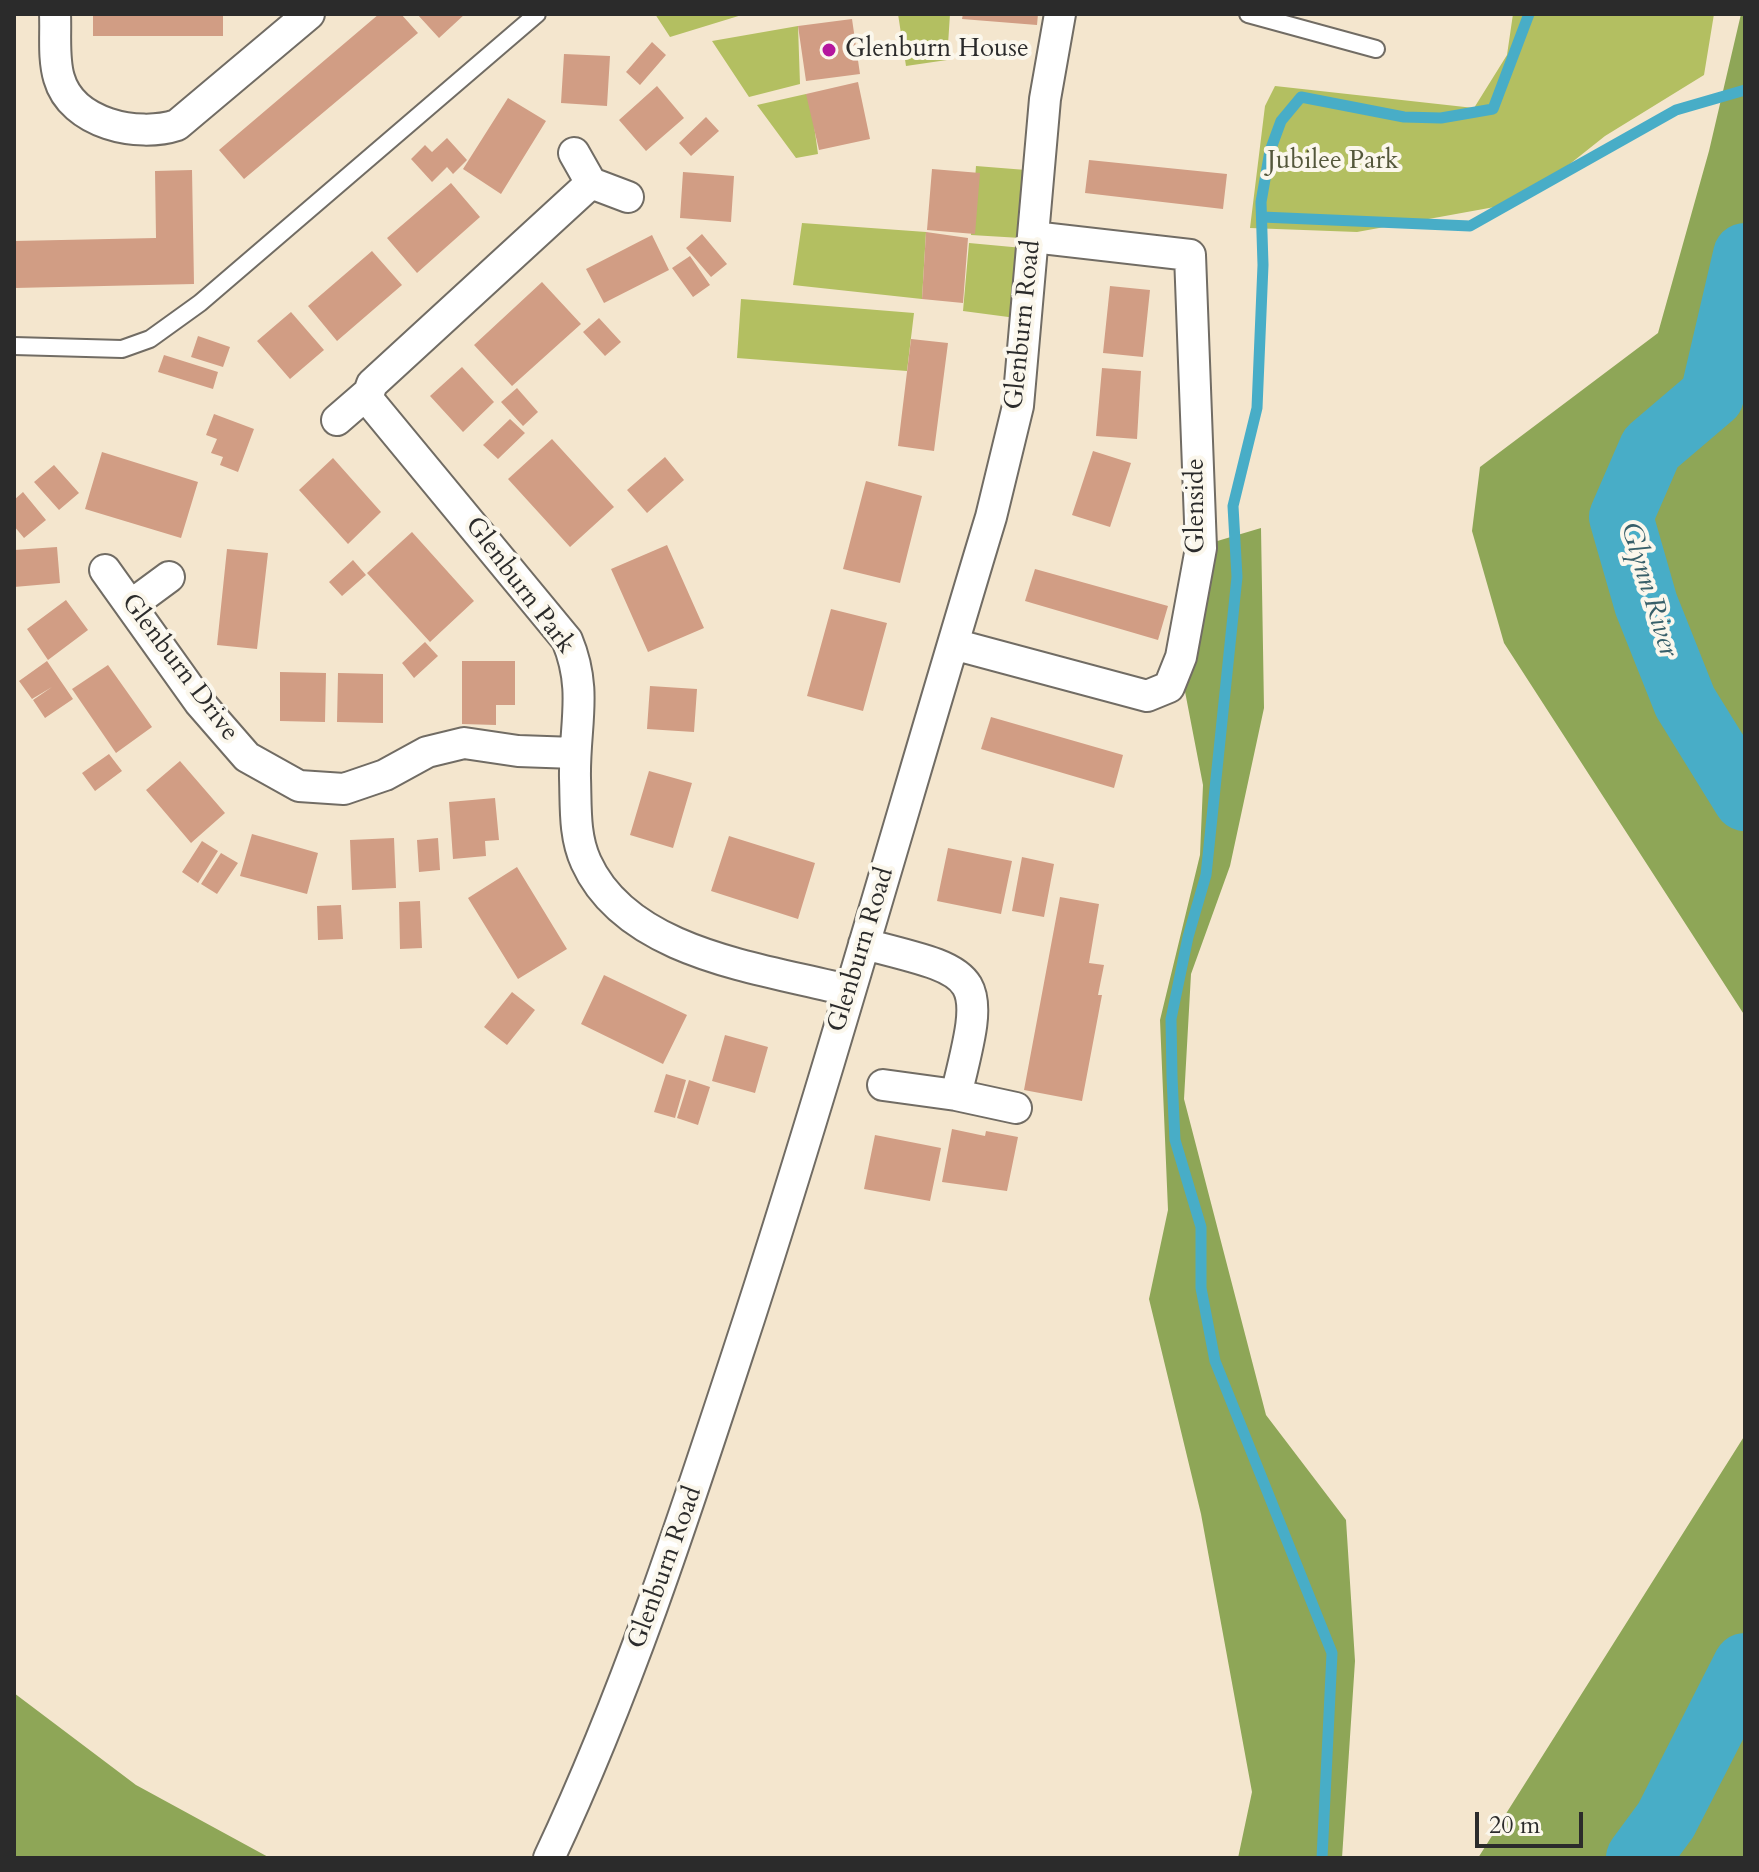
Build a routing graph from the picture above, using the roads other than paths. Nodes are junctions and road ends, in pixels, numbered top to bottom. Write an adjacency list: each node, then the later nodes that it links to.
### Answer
1 (55, 14): 6 (street)
2 (309, 14): 6 (street)
3 (537, 14): 12 (lane)
4 (1060, 14): 11 (street, Glenburn Road)
5 (1248, 14): 7 (lane)
6 (278, 24)
7 (1376, 49)
8 (574, 153): 9 (street)
9 (591, 183): 10 (street); 13 (street)
10 (628, 197)
11 (1033, 237): 18 (street, Glenburn Road); 18 (street, Glenside)
12 (14, 346)
13 (367, 394): 14 (street); 19 (street, Glenburn Park)
14 (337, 420)
15 (105, 570): 17 (street, Glenburn Drive)
16 (169, 577): 17 (street)
17 (131, 605): 19 (street, Glenburn Drive)
18 (953, 644): 20 (street, Glenburn Road)
19 (575, 753): 21 (street, Glenburn Park)
20 (864, 944): 21 (street, Glenburn Road); 23 (street)
21 (850, 991): 25 (street, Glenburn Road)
22 (883, 1085): 23 (street)
23 (956, 1095): 24 (street)
24 (1016, 1108)
25 (549, 1858)

